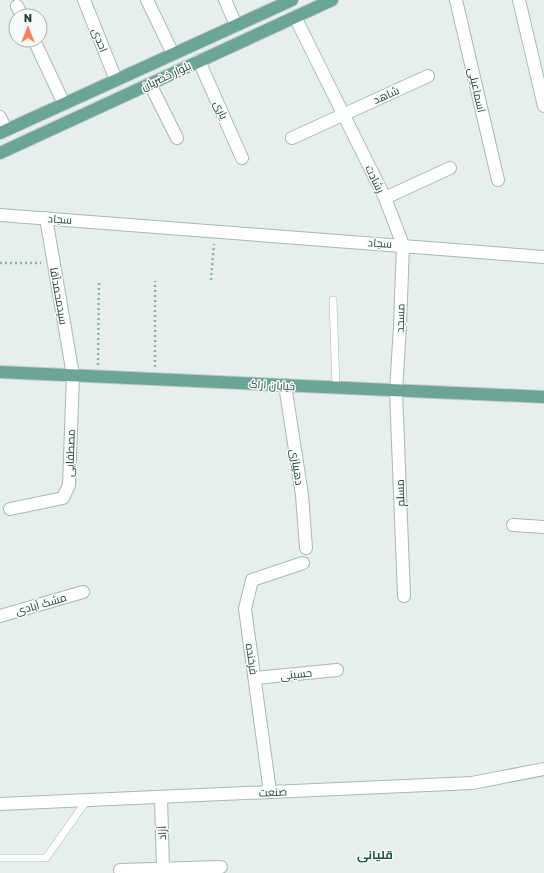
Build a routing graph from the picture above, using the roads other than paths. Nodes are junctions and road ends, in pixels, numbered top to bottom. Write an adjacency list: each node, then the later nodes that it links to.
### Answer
1 (84, 0): 14 (street, احدی)
2 (146, 0): 11 (street)
3 (226, 0): 9 (street)
4 (332, 0): 8 (main road, بلوار خضریان)
5 (456, 0): 26 (street, اسماعیلی)
6 (519, 0): 17 (street)
7 (286, 1): 9 (main road, بلوار خضریان)
8 (295, 17): 12 (main road, بلوار خضریان); 18 (street, رشادت)
9 (236, 25): 11 (main road, بلوار خضریان)
10 (38, 48): 16 (street)
11 (173, 54): 14 (main road, بلوار خضریان)
12 (199, 61): 15 (main road, بلوار خضریان); 24 (street, یاری)
13 (428, 76): 18 (street, شاهد)
14 (116, 80): 16 (main road, بلوار خضریان)
15 (150, 84): 21 (street); 23 (main road, بلوار خضریان)
16 (64, 104): 20 (main road, بلوار خضریان)
17 (544, 106)
18 (344, 114): 22 (street); 27 (street, رشادت)
19 (0, 117): 20 (street)
20 (3, 132)
21 (177, 138)
22 (292, 138)
23 (0, 153)
24 (242, 158)
25 (450, 168): 27 (street)
26 (498, 180)
27 (385, 198): 30 (street, رشادت)
28 (0, 215): 29 (street, سجاد)
29 (46, 218): 30 (street, سجاد); 34 (street, سیدمحمدآقا)
30 (402, 245): 31 (street, سجاد); 37 (street, مسجد)
31 (544, 257)
32 (333, 300): 36 (lane)
33 (0, 372): 34 (main road, خیابان اراک)
34 (73, 376): 35 (main road, خیابان اراک); 39 (street, مصطفایی)
35 (285, 386): 36 (main road, خیابان اراک); 42 (street, دهپیازی)
36 (336, 388): 37 (main road, خیابان اراک)
37 (396, 391): 38 (main road, خیابان اراک); 45 (street, مسلم)
38 (544, 397)
39 (10, 509)
40 (513, 525): 41 (street)
41 (544, 527)
42 (306, 548)
43 (303, 563): 48 (street, فرخنده)
44 (83, 592): 46 (street, مشک آبادی)
45 (404, 596)
46 (0, 616)
47 (337, 670): 48 (street, حسینی)
48 (255, 678): 50 (street, فرخنده)
49 (544, 769): 50 (street, صنعت)
50 (270, 792): 51 (street, صنعت)
51 (161, 797): 52 (street, صنعت); 56 (street, آزاد)
52 (86, 800): 53 (street, صنعت); 54 (lane)
53 (0, 804)
54 (0, 858)
55 (221, 867): 56 (street)
56 (163, 869): 57 (street)
57 (120, 870)

